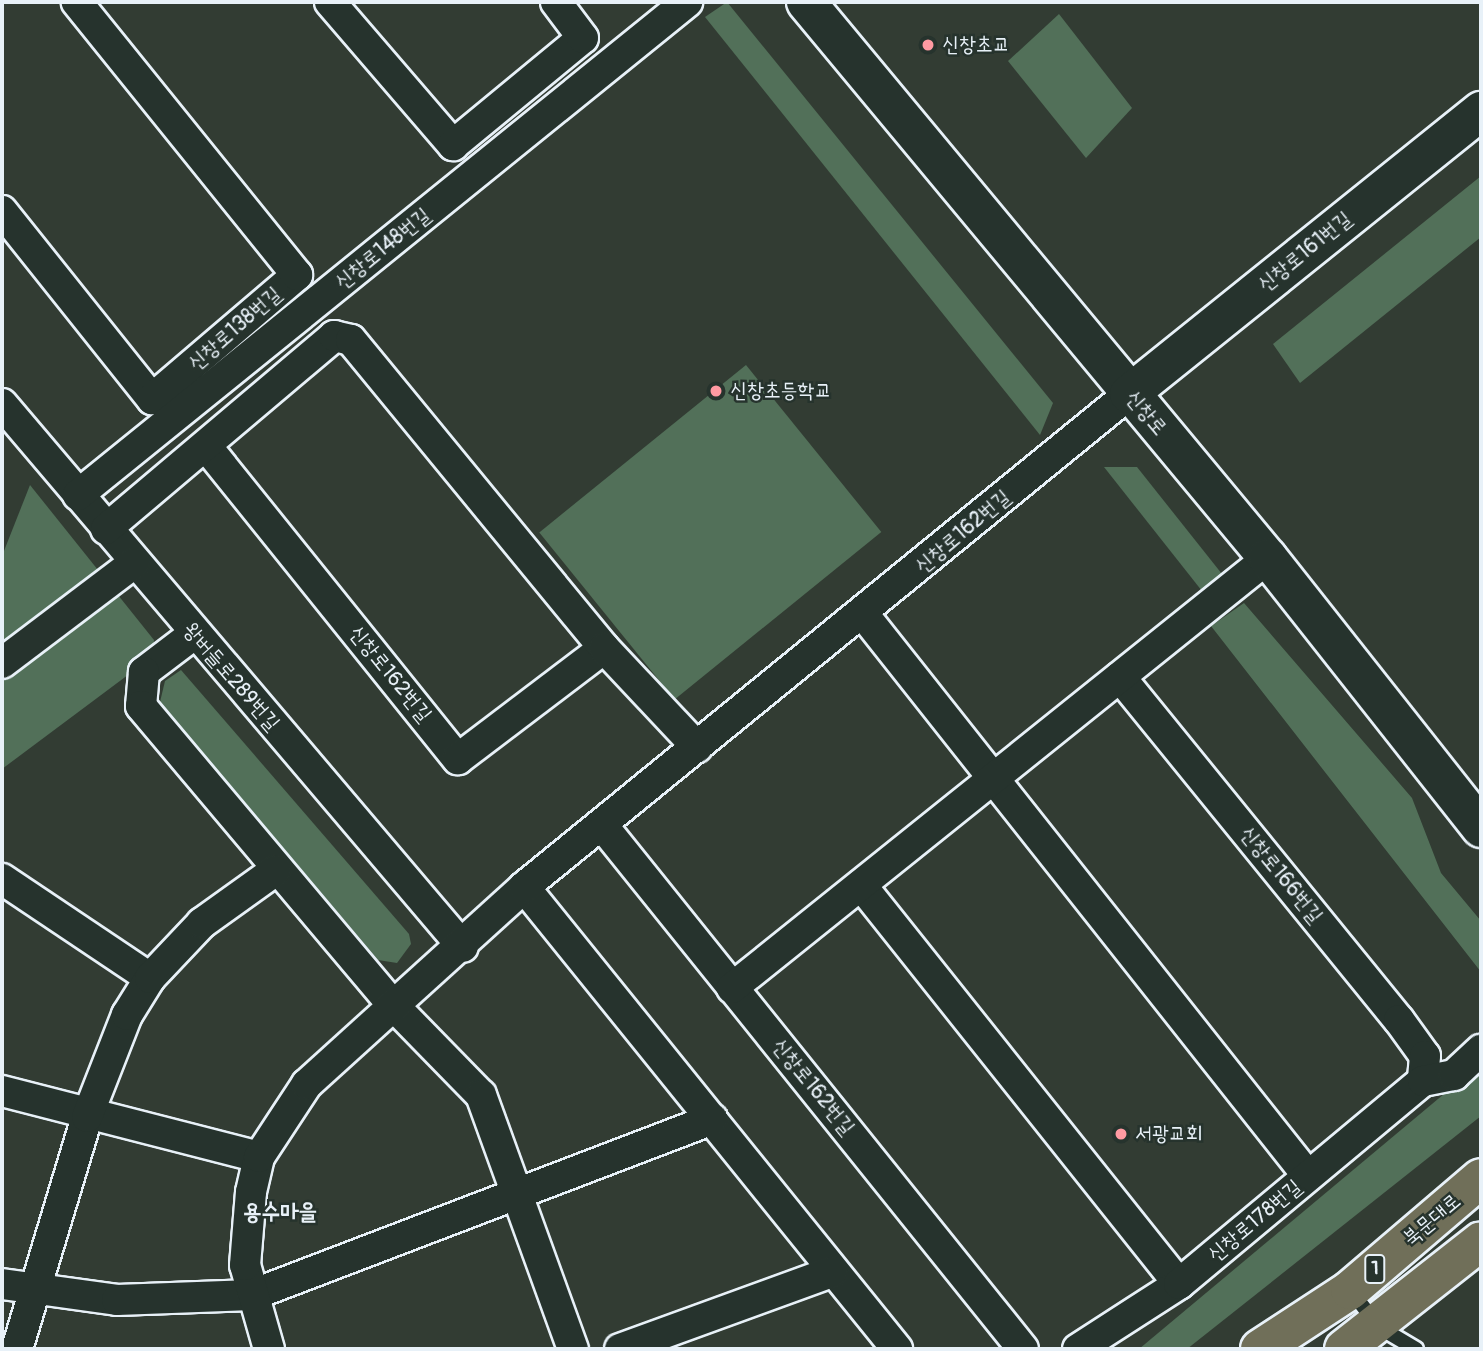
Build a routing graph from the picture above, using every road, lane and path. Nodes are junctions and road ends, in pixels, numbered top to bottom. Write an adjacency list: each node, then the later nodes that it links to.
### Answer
1 (77, 2): 7 (street, 신창로138번길)
2 (330, 2): 3 (street)
3 (556, 2)
4 (687, 2): 11 (street, 신창로148번길)
5 (806, 2): 8 (main road, 신창로)
6 (1481, 111): 8 (main road, 신창로161번길)
7 (2, 211)
8 (1129, 394): 13 (main road, 신창로); 15 (street, 신창로162번길)
9 (2, 404): 11 (street, 왕버들로289번길)
10 (206, 446): 12 (street); 17 (street); 17 (street, 신창로162번길)
11 (78, 495): 12 (street, 왕버들로289번길)
12 (106, 529): 14 (street, 왕버들로289번길)
13 (1268, 558): 19 (street); 23 (main road, 신창로)
14 (134, 563): 16 (street, 왕버들로289번길); 18 (street)
15 (864, 615): 20 (street, 신창로162번길); 21 (street)
16 (194, 635): 24 (street); 28 (street, 왕버들로289번길)
17 (604, 648): 20 (street)
18 (2, 663)
19 (1120, 677): 21 (street); 33 (street, 신창로166번길)
20 (697, 747): 22 (street, 신창로162번길)
21 (996, 776): 26 (street); 38 (street)
22 (602, 825): 27 (street, 신창로162번길); 30 (street, 신창로162번길)
23 (1481, 828)
24 (276, 870): 29 (street); 31 (street)
25 (2, 879): 29 (street)
26 (861, 885): 30 (street); 44 (street)
27 (524, 887): 28 (street, 신창로162번길); 36 (street)
28 (463, 947): 31 (street, 신창로162번길)
29 (150, 978): 35 (street)
30 (732, 988): 54 (street, 신창로162번길)
31 (394, 1006): 37 (street, 신창로162번길); 40 (street)
32 (1481, 1050): 33 (street)
33 (1423, 1081): 38 (street, 신창로178번길)
34 (2, 1091): 35 (street)
35 (87, 1117): 37 (street); 45 (street)
36 (712, 1119): 40 (street); 42 (street)
37 (259, 1157): 47 (street, 신창로162번길)
38 (1308, 1176): 44 (street, 신창로178번길)
39 (1481, 1178): 46 (main road, 북문대로 / 1)
40 (517, 1189): 47 (street); 51 (street)
41 (1481, 1241): 48 (main road, 1)
42 (832, 1272): 52 (street); 53 (street)
43 (2, 1284): 45 (street)
44 (1179, 1284): 55 (street, 신창로178번길)
45 (34, 1290): 47 (street); 49 (street)
46 (1350, 1290): 48 (lane); 56 (main road, 북문대로 / 1)
47 (251, 1295): 50 (street, 신창로162번길)
48 (1379, 1327): 57 (main road, 1); 58 (lane)
49 (17, 1349)
50 (269, 1349)
51 (573, 1349)
52 (620, 1349)
53 (897, 1349)
54 (1023, 1349)
55 (1078, 1349)
56 (1260, 1349)
57 (1344, 1349)
58 (1416, 1349)

